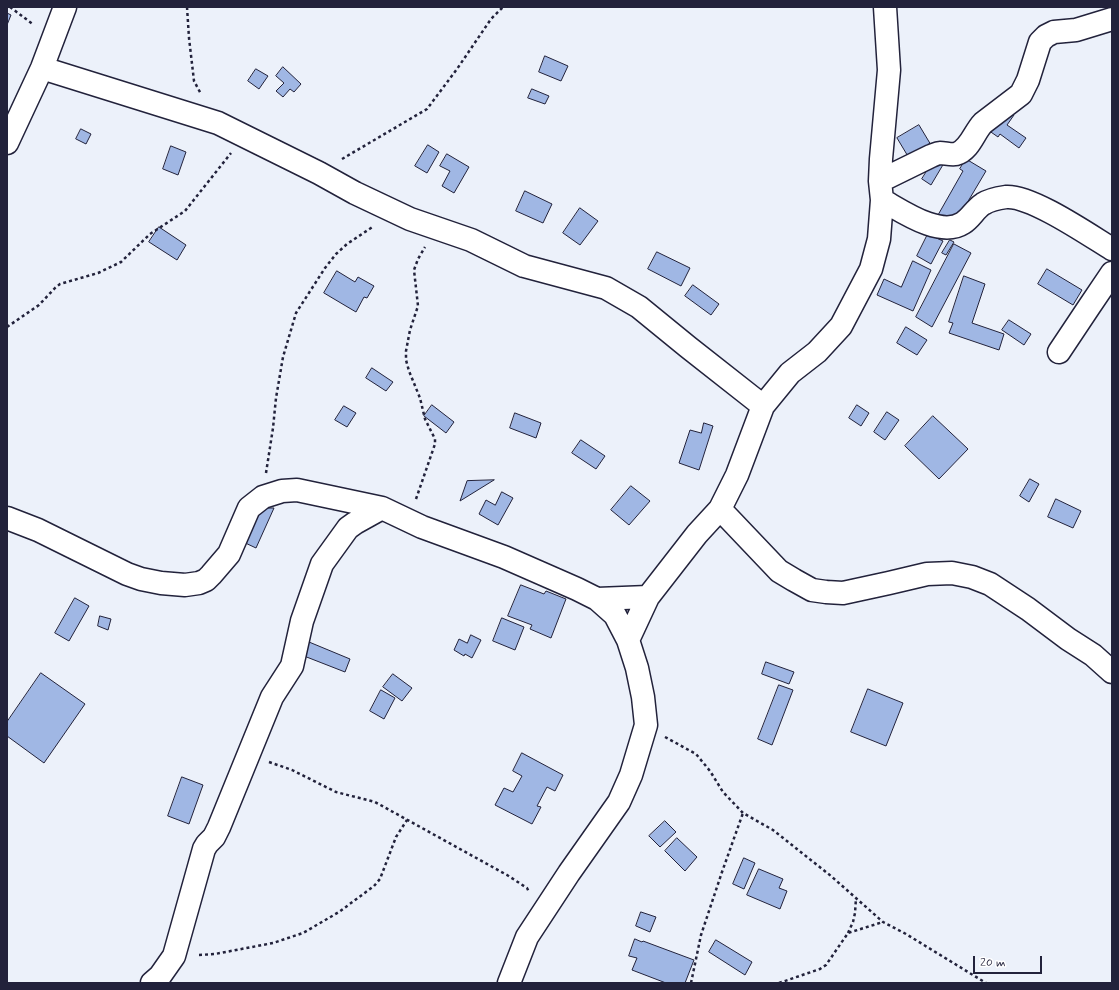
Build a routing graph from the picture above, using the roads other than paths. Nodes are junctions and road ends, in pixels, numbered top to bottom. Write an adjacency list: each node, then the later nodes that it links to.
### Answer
1 (65, 7): 6 (street)
2 (885, 7): 8 (street)
3 (1110, 7): 4 (street)
4 (1112, 13)
5 (1112, 19): 8 (street)
6 (42, 68): 7 (street); 12 (street)
7 (7, 143)
8 (881, 190): 9 (street); 12 (street)
9 (1112, 249)
10 (1112, 273): 11 (street)
11 (1059, 352)
12 (763, 406): 14 (street)
13 (382, 508): 15 (street); 17 (street); 20 (street)
14 (720, 509): 16 (street); 19 (street)
15 (7, 518)
16 (648, 597): 17 (street); 18 (street)
17 (597, 599): 18 (street)
18 (628, 640): 21 (street)
19 (1112, 672)
20 (152, 983)
21 (509, 983)

